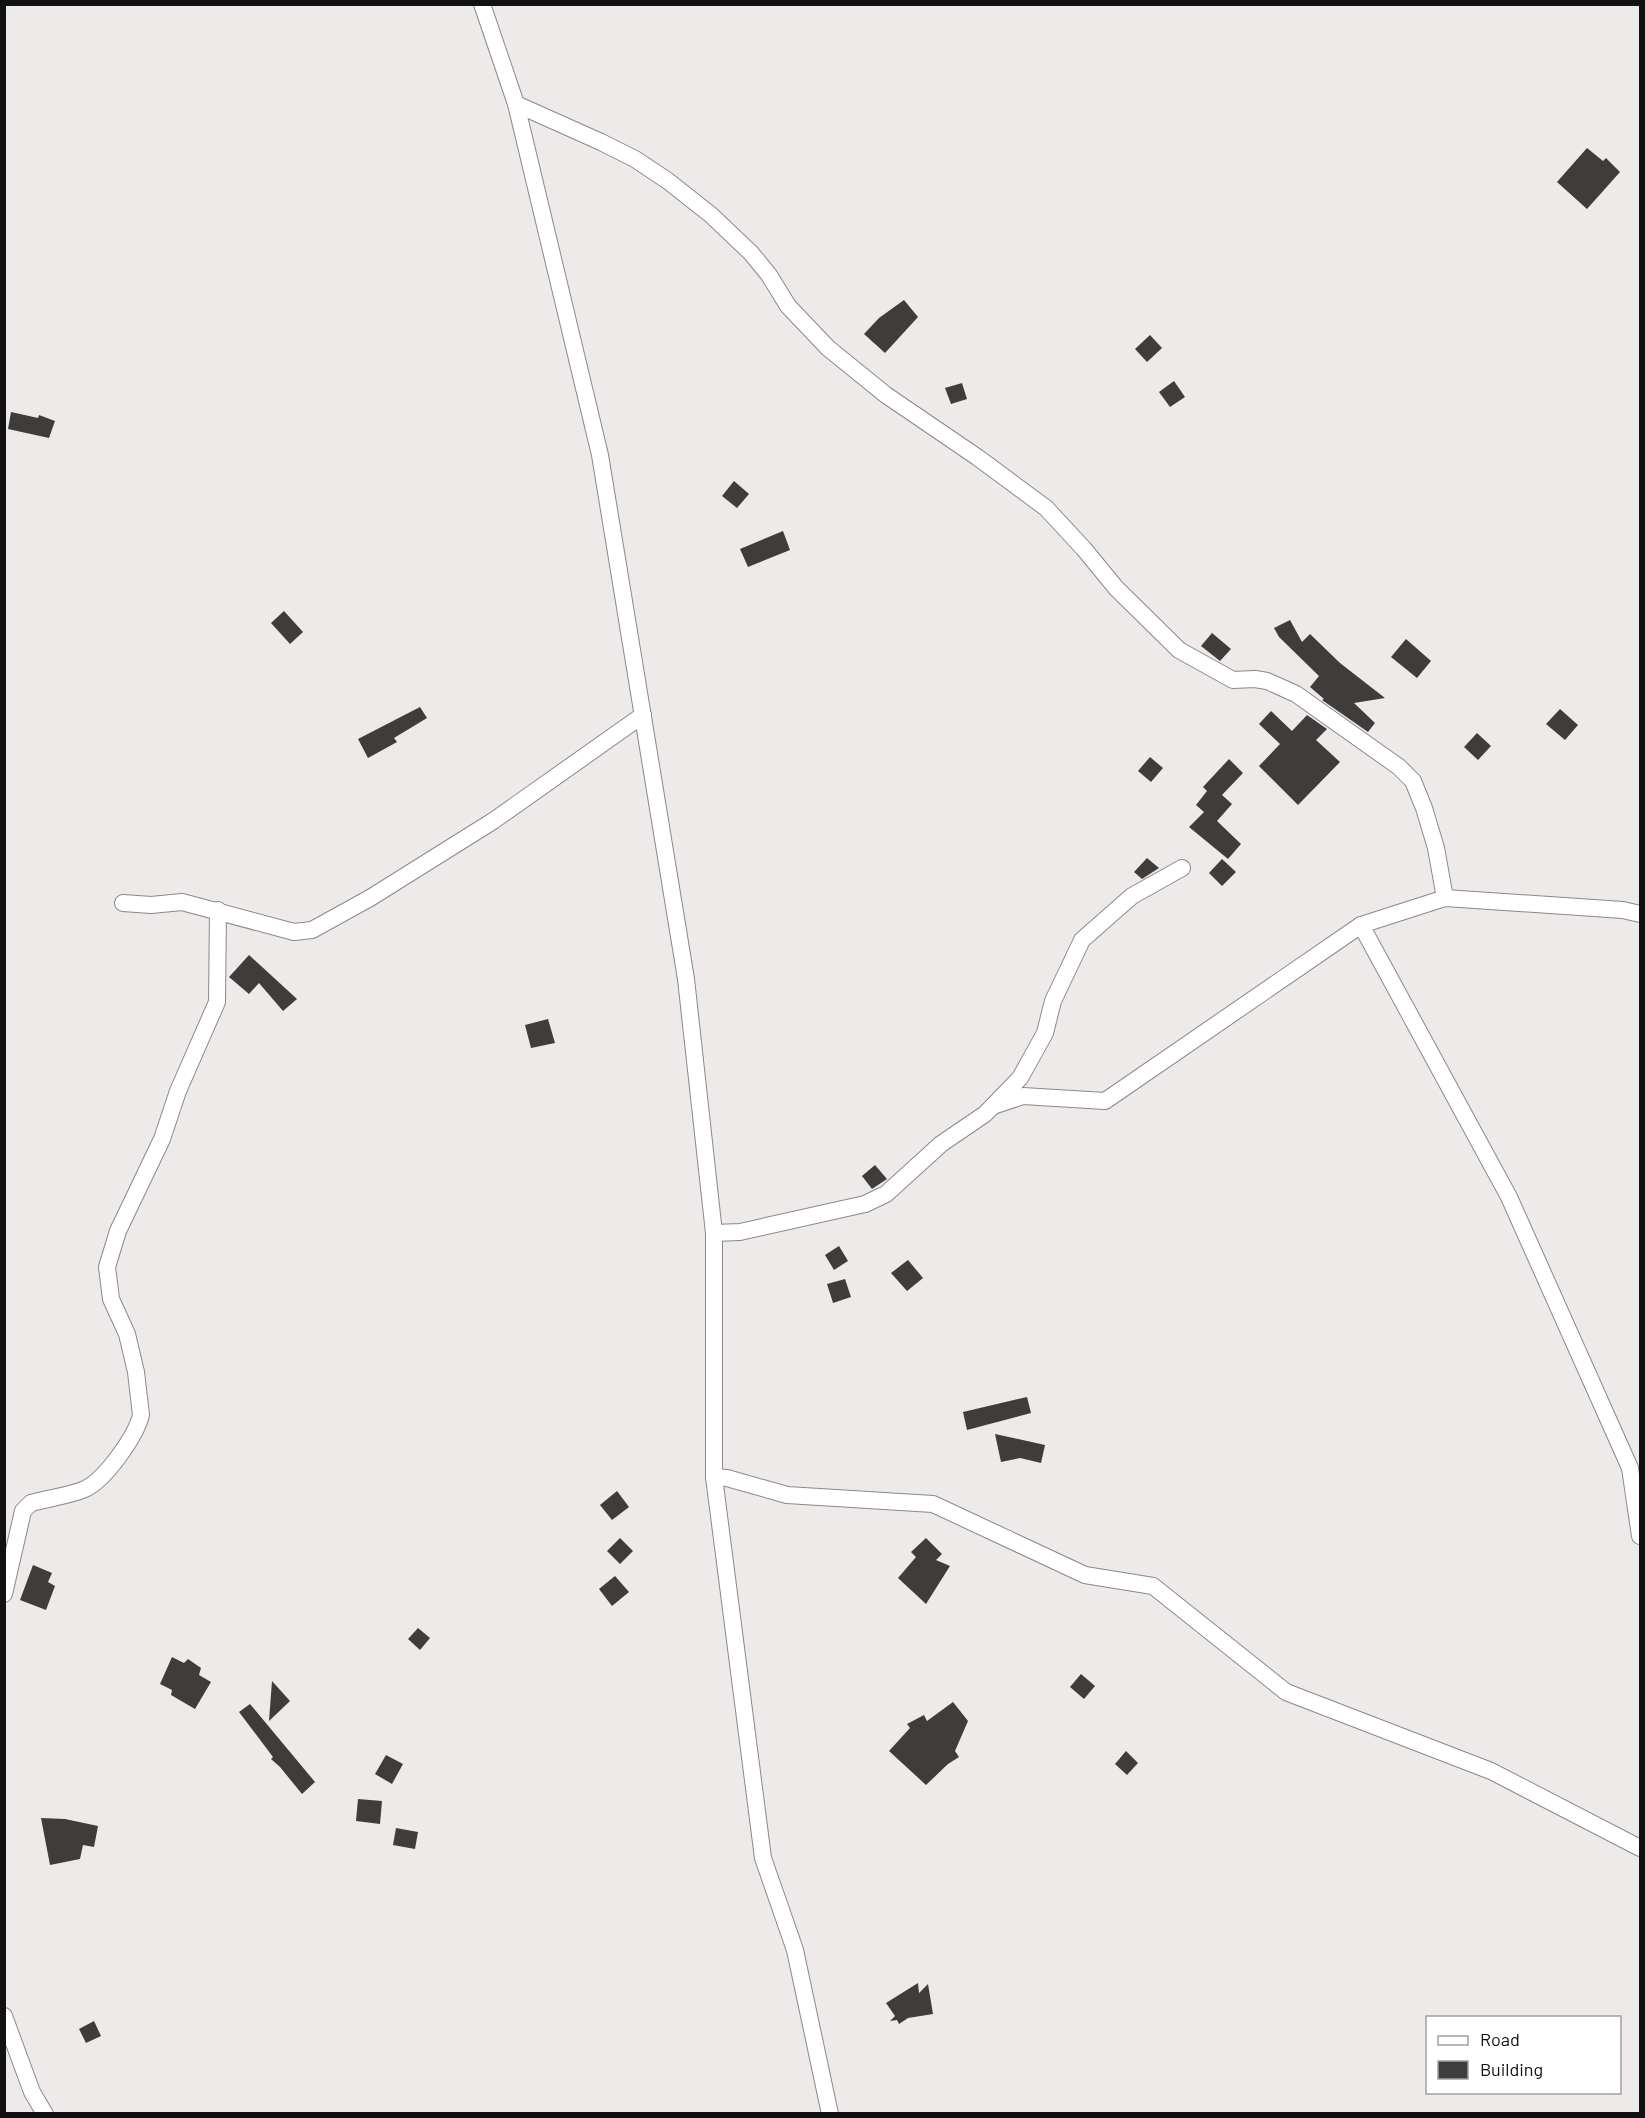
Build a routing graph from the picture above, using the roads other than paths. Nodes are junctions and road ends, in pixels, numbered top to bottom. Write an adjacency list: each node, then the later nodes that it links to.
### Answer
1 (482, 4): 2 (street)
2 (516, 104): 3 (street); 5 (street)
3 (643, 715): 7 (street); 11 (street)
4 (1182, 868): 10 (street)
5 (1445, 898): 8 (street); 9 (street)
6 (123, 903): 7 (street)
7 (218, 910): 14 (street)
8 (1641, 914)
9 (1361, 925): 10 (street); 13 (street)
10 (993, 1106): 11 (street)
11 (714, 1233): 12 (street)
12 (714, 1477): 15 (street); 18 (street)
13 (1641, 1536)
14 (4, 1594)
15 (1641, 1848)
16 (4, 2016): 17 (street)
17 (45, 2114)
18 (830, 2114)

